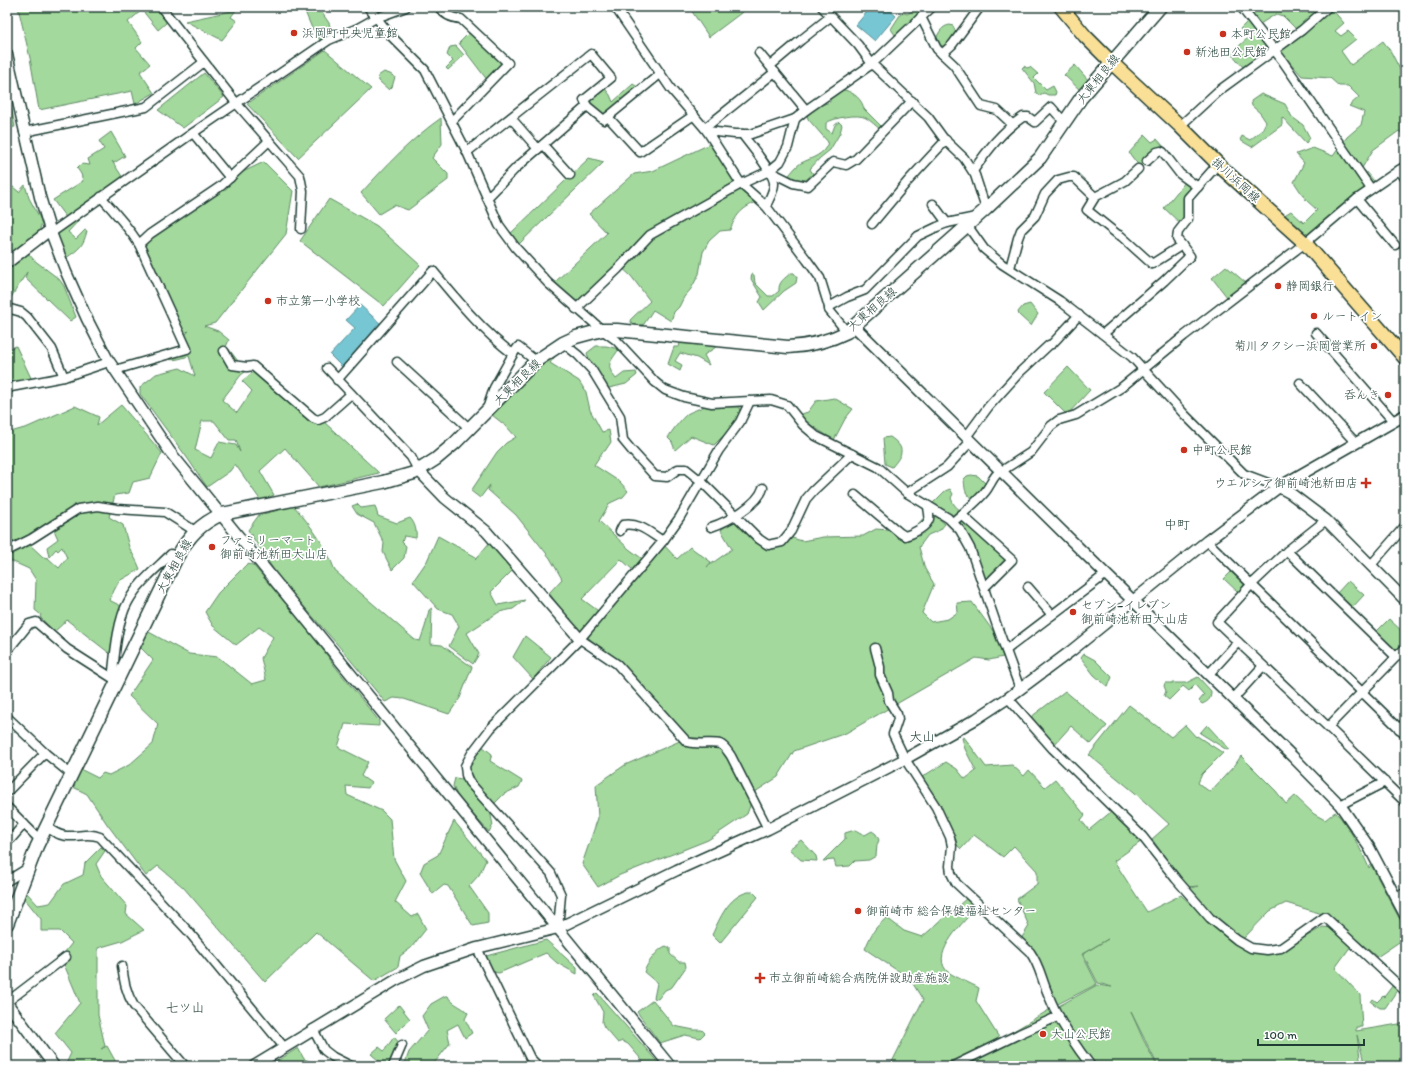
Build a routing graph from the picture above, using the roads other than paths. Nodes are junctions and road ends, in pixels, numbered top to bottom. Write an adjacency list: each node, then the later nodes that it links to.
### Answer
1 (161, 7): 21 (street)
2 (368, 7): 16 (street)
3 (390, 7): 16 (street)
4 (406, 7): 16 (street)
5 (439, 7): 34 (street)
6 (615, 7): 25 (street)
7 (822, 7): 14 (street)
8 (932, 7): 15 (street)
9 (980, 7): 20 (street)
10 (1061, 7): 22 (main road, 掛川浜岡線)
11 (1241, 7): 17 (street)
12 (1158, 8): 22 (main road, 大東相良線)
13 (1322, 9): 17 (street)
14 (830, 17): 23 (street); 24 (street)
15 (920, 17): 20 (street); 23 (street)
16 (376, 18): 27 (street); 34 (street)
17 (1275, 51): 37 (street); 57 (street)
18 (759, 52): 24 (street)
19 (7, 54): 39 (street)
20 (942, 54): 36 (street)
21 (204, 62): 27 (street); 39 (street)
22 (1111, 62): 35 (main road, 大東相良線); 37 (main road, 掛川浜岡線)
23 (872, 64): 26 (street); 29 (street)
24 (772, 69): 29 (street); 38 (street)
25 (660, 74): 30 (street); 31 (street)
26 (912, 101): 43 (street); 50 (street)
27 (237, 104): 40 (street); 42 (street)
28 (588, 106): 31 (street); 32 (street); 44 (street)
29 (806, 110): 33 (street)
30 (694, 115): 31 (street); 38 (street)
31 (608, 116)
32 (511, 118): 44 (street); 45 (street)
33 (795, 119): 41 (street); 50 (street)
34 (452, 121): 45 (street)
35 (1065, 123): 36 (street); 64 (main road, 大東相良線)
36 (1012, 124): 51 (street)
37 (1180, 126): 47 (main road, 掛川浜岡線)
38 (706, 129): 41 (street); 55 (street)
39 (24, 132): 69 (street)
40 (193, 133): 53 (street); 59 (street)
41 (742, 134): 50 (street)
42 (269, 140): 53 (street); 68 (street)
43 (946, 140): 51 (street); 66 (street)
44 (540, 147): 52 (street); 60 (street)
45 (467, 152): 60 (street)
46 (1147, 161): 56 (street)
47 (1218, 164): 56 (street); 70 (main road, 掛川浜岡線)
48 (1402, 168): 54 (street); 57 (street)
49 (1138, 170): 58 (street)
50 (769, 171): 55 (street); 63 (street)
51 (973, 171): 64 (street)
52 (570, 175)
53 (230, 178): 71 (street)
54 (1405, 178)
55 (740, 184): 63 (street); 78 (street)
56 (1198, 187): 72 (street)
57 (1371, 189): 61 (street)
58 (1095, 197): 72 (street); 75 (street)
59 (101, 198): 69 (street); 71 (street)
60 (487, 198): 78 (street)
61 (1357, 199): 70 (street); 73 (street)
62 (933, 204): 65 (street)
63 (766, 206): 76 (street)
64 (982, 213): 65 (street); 67 (main road, 大東相良線)
65 (947, 223): 76 (street)
66 (872, 224)
67 (967, 226): 75 (street); 80 (main road, 大東相良線)
68 (301, 229)
69 (51, 232): 74 (street); 89 (street)
70 (1305, 243): 87 (main road, 掛川浜岡線); 92 (street)
71 (139, 244): 93 (street)
72 (1182, 245): 83 (street)
73 (1395, 245)
74 (7, 263)
75 (1010, 268): 79 (street)
76 (829, 307): 80 (street)
77 (7, 308): 94 (street)
78 (576, 308): 81 (street)
79 (1079, 315): 83 (street); 104 (street)
80 (850, 329): 81 (main road, 大東相良線); 104 (street)
81 (602, 330): 84 (main road, 大東相良線); 99 (street)
82 (1316, 333): 102 (street)
83 (1103, 334): 92 (street)
84 (563, 343): 88 (main road, 大東相良線); 109 (street)
85 (224, 351): 98 (street)
86 (513, 354): 88 (street); 95 (street); 100 (street)
87 (1405, 358)
88 (536, 361): 100 (main road, 大東相良線)
89 (109, 362): 93 (street); 94 (street)
90 (397, 362): 103 (street)
91 (327, 368): 95 (street)
92 (1144, 368): 108 (street); 110 (street)
93 (115, 370): 115 (street)
94 (64, 377): 97 (street)
95 (337, 380): 98 (street)
96 (1300, 383): 105 (street)
97 (7, 390)
98 (351, 394): 107 (street)
99 (750, 401): 106 (street); 109 (street)
100 (485, 413): 103 (main road, 大東相良線)
101 (1405, 415): 102 (street)
102 (1394, 422): 105 (street)
103 (470, 429): 107 (main road, 大東相良線)
104 (968, 439): 108 (street); 112 (street)
105 (1356, 443): 110 (street)
106 (852, 454): 112 (street); 117 (street)
107 (418, 470): 115 (main road, 大東相良線); 137 (street)
108 (1001, 471): 116 (street); 130 (street)
109 (701, 481): 117 (street); 124 (street)
110 (1279, 487): 118 (street); 125 (street)
111 (763, 488): 117 (street)
112 (907, 493): 114 (street)
113 (855, 495): 114 (street)
114 (928, 506): 119 (street)
115 (222, 514): 122 (main road, 大東相良線); 172 (street)
116 (962, 514): 119 (street); 133 (street)
117 (735, 515): 120 (street)
118 (1326, 520): 127 (street); 129 (street)
119 (953, 522): 133 (street)
120 (711, 526)
121 (1404, 529): 129 (street)
122 (195, 531): 126 (street); 128 (main road, 大東相良線)
123 (620, 531): 124 (street)
124 (662, 541): 137 (street)
125 (1207, 541): 131 (street); 135 (street)
126 (7, 551)
127 (1287, 551): 131 (street); 143 (street)
128 (177, 557): 146 (main road, 大東相良線); 146 (street)
129 (1371, 564): 134 (street)
130 (1106, 574): 135 (street); 136 (street)
131 (1251, 585): 138 (street); 148 (street)
132 (1028, 587): 136 (street)
133 (984, 588): 141 (street)
134 (1405, 600)
135 (1133, 601): 145 (street); 147 (street)
136 (1052, 615): 141 (street)
137 (580, 639): 164 (street); 172 (street)
138 (1238, 642): 144 (street); 145 (street)
139 (875, 648): 155 (street)
140 (1405, 648): 143 (street)
141 (1006, 650): 147 (street)
142 (7, 651): 146 (street)
143 (1396, 657): 148 (street)
144 (1263, 666): 150 (street); 152 (street)
145 (1208, 674): 150 (street)
146 (118, 678): 156 (main road, 大東相良線)
147 (1020, 689): 149 (street)
148 (1361, 692): 152 (street); 153 (street)
149 (1008, 698): 155 (street); 176 (street)
150 (1233, 699): 160 (street)
151 (7, 717): 154 (street)
152 (1328, 727): 157 (street)
153 (1403, 729)
154 (44, 753): 156 (street); 158 (street)
155 (905, 759): 164 (street); 178 (street)
156 (72, 775): 163 (main road, 大東相良線)
157 (1385, 782): 159 (street); 160 (street)
158 (7, 792)
159 (1405, 802)
160 (1340, 805): 169 (street)
161 (7, 807): 162 (street)
162 (24, 824): 165 (street); 166 (street)
163 (46, 827): 166 (main road, 大東相良線); 181 (street)
164 (768, 829): 172 (street)
165 (11, 839)
166 (40, 840): 167 (main road, 大東相良線)
167 (28, 868): 168 (street); 171 (main road, 大東相良線)
168 (7, 881)
169 (1400, 895): 170 (street)
170 (1405, 914)
171 (7, 924)
172 (558, 928): 173 (street); 188 (street)
173 (477, 948): 179 (street); 187 (street)
174 (66, 957): 177 (street)
175 (122, 966): 183 (street)
176 (1405, 991)
177 (7, 1002): 182 (street)
178 (1059, 1016): 189 (street); 190 (street)
179 (313, 1029): 181 (street); 185 (street)
180 (402, 1045): 186 (street)
181 (284, 1047): 184 (street)
182 (54, 1066)
183 (185, 1066)
184 (254, 1066)
185 (351, 1066)
186 (393, 1066)
187 (538, 1066)
188 (670, 1066)
189 (953, 1066)
190 (1091, 1066)

